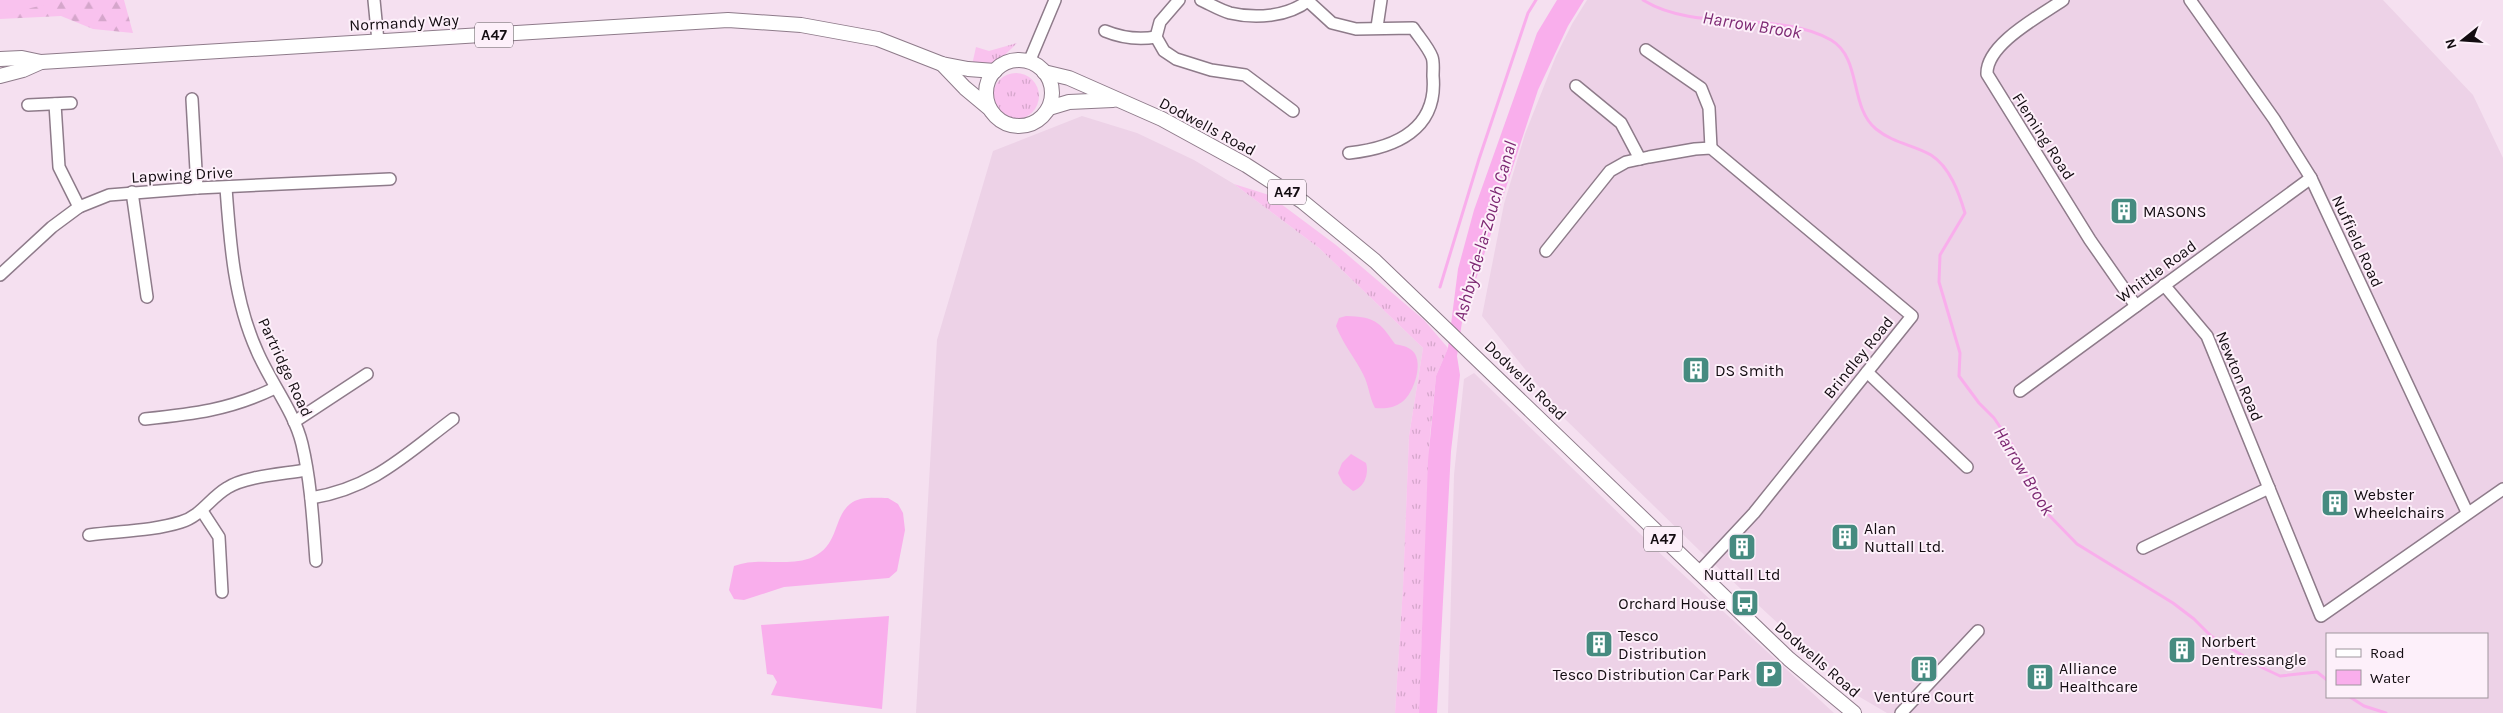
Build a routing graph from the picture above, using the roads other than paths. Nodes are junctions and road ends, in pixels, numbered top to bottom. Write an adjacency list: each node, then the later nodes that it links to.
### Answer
1 (374, 0): 12 (street)
2 (1055, 0): 16 (street)
3 (1179, 0): 11 (street)
4 (1201, 0): 5 (street)
5 (1308, 0): 9 (street)
6 (1382, 0): 9 (street)
7 (2063, 0): 43 (street, Fleming Road)
8 (2190, 0): 33 (street, Nuffield Road)
9 (1377, 27): 31 (street)
10 (1105, 31): 11 (street)
11 (1156, 37): 29 (street)
12 (378, 41): 15 (main road, Normandy Way / A47); 17 (main road, Normandy Way / A47)
13 (1646, 50): 30 (street)
14 (0, 59): 15 (main road, Normandy Way / A47)
15 (41, 62): 20 (main road, Normandy Way / A47)
16 (1029, 62): 18 (main road); 19 (main road)
17 (942, 64): 18 (main road, Normandy Way / A47); 27 (main road, Normandy Way / A47)
18 (995, 71): 27 (main road)
19 (1044, 72): 23 (main road, Dodwells Road / A47); 28 (main road)
20 (0, 76)
21 (1576, 86): 32 (street)
22 (192, 99): 35 (street)
23 (1117, 100): 28 (main road, Dodwells Road / A47); 61 (main road, Dodwells Road / A47)
24 (71, 103): 25 (street)
25 (55, 104): 26 (street); 38 (street)
26 (28, 105)
27 (989, 108): 28 (main road)
28 (1049, 108)
29 (1293, 111)
30 (1711, 148): 32 (street); 44 (street, Brindley Road)
31 (1349, 153)
32 (1640, 159): 39 (street)
33 (2311, 178): 41 (street, Whittle Road); 57 (street, Nuffield Road)
34 (390, 179): 36 (street, Lapwing Drive)
35 (197, 188): 36 (street, Lapwing Drive); 37 (street, Lapwing Drive)
36 (226, 188): 46 (street, Partridge Road)
37 (132, 192): 38 (street, Lapwing Drive); 42 (street)
38 (79, 207): 40 (street, Lapwing Drive)
39 (1546, 251)
40 (1, 274)
41 (2164, 285): 43 (street, Whittle Road); 53 (street, Newton Road)
42 (147, 296)
43 (2136, 306): 47 (street, Whittle Road)
44 (1867, 372): 51 (street); 61 (street, Brindley Road)
45 (366, 374): 50 (street)
46 (274, 388): 48 (street); 50 (street, Partridge Road)
47 (2020, 391)
48 (145, 419)
49 (453, 419): 55 (street)
50 (294, 422): 52 (street, Partridge Road)
51 (1967, 467)
52 (306, 470): 55 (street, Partridge Road); 56 (street)
53 (2269, 488): 57 (street, Newton Road); 59 (street)
54 (2503, 489): 57 (street)
55 (311, 498): 60 (street, Partridge Road)
56 (202, 510): 58 (street); 62 (street)
57 (2467, 512)
58 (89, 535)
59 (2143, 548)
60 (316, 561)
61 (1698, 573): 64 (main road, Dodwells Road / A47)
62 (222, 592)
63 (1978, 631): 65 (street)
64 (1854, 713)
65 (1901, 713)

